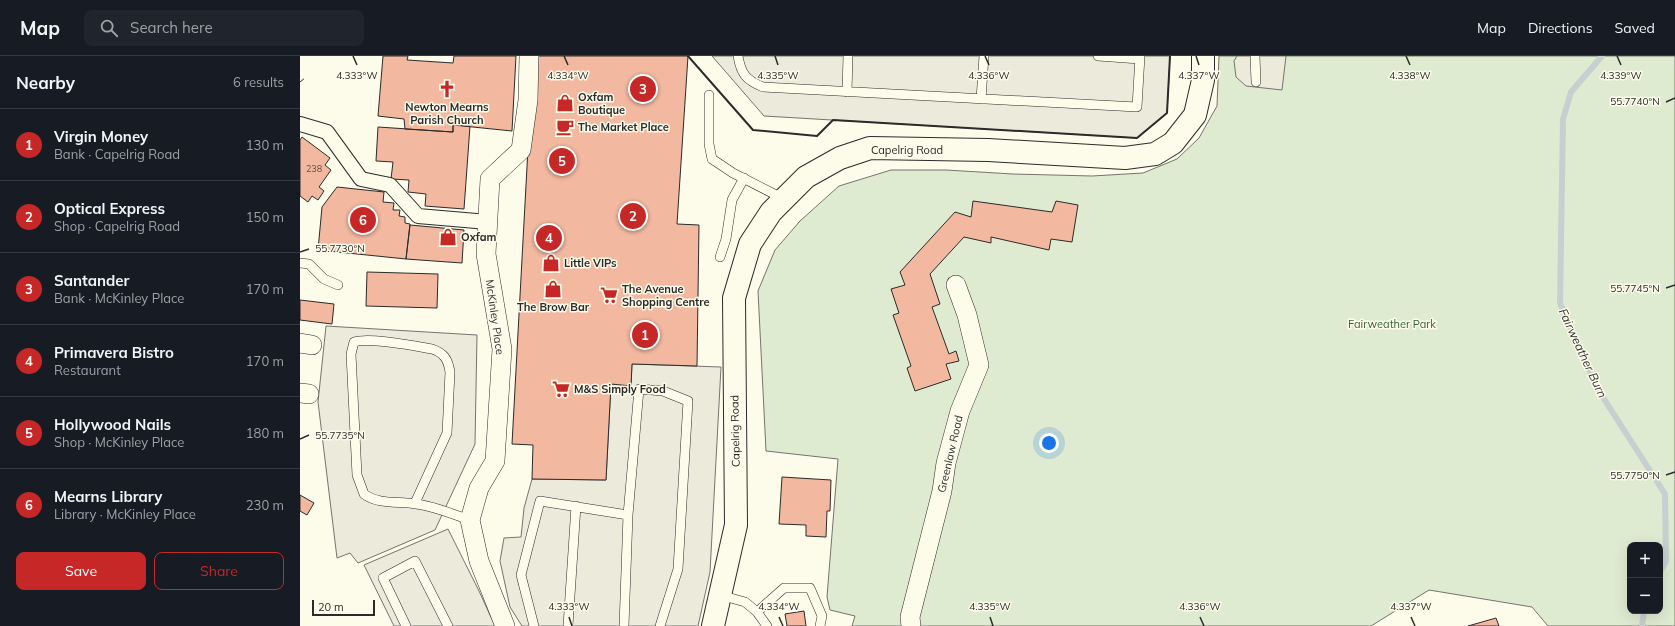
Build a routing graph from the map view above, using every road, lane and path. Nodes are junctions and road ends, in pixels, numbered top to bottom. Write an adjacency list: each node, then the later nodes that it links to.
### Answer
1 (529, 56): 16 (street, McKinley Place)
2 (738, 56): 10 (lane)
3 (848, 56): 10 (lane)
4 (984, 56): 12 (lane)
5 (1098, 56): 8 (lane)
6 (1204, 56): 15 (street, Capelrig Road)
7 (1255, 56): 9 (lane)
8 (1140, 58): 12 (lane)
9 (1256, 82)
10 (847, 92): 12 (lane)
11 (709, 95): 14 (lane)
12 (981, 99)
13 (300, 124): 16 (street)
14 (744, 178): 15 (lane); 17 (lane)
15 (784, 199): 25 (street, Capelrig Road)
16 (488, 222): 24 (street, McKinley Place)
17 (720, 257)
18 (300, 263): 19 (lane)
19 (338, 285)
20 (956, 285): 37 (street, Greenlaw Road)
21 (415, 504): 21 (lane); 24 (lane)
22 (576, 506): 23 (lane); 30 (lane); 31 (lane)
23 (628, 515): 32 (lane); 33 (lane)
24 (470, 520): 29 (street)
25 (720, 594): 26 (lane); 34 (street, Capelrig Road)
26 (757, 612): 35 (lane); 36 (lane)
27 (406, 626): 28 (lane)
28 (448, 626)
29 (505, 626)
30 (534, 626)
31 (568, 626)
32 (624, 626)
33 (660, 626)
34 (713, 626)
35 (767, 626)
36 (820, 626)
37 (911, 626)

